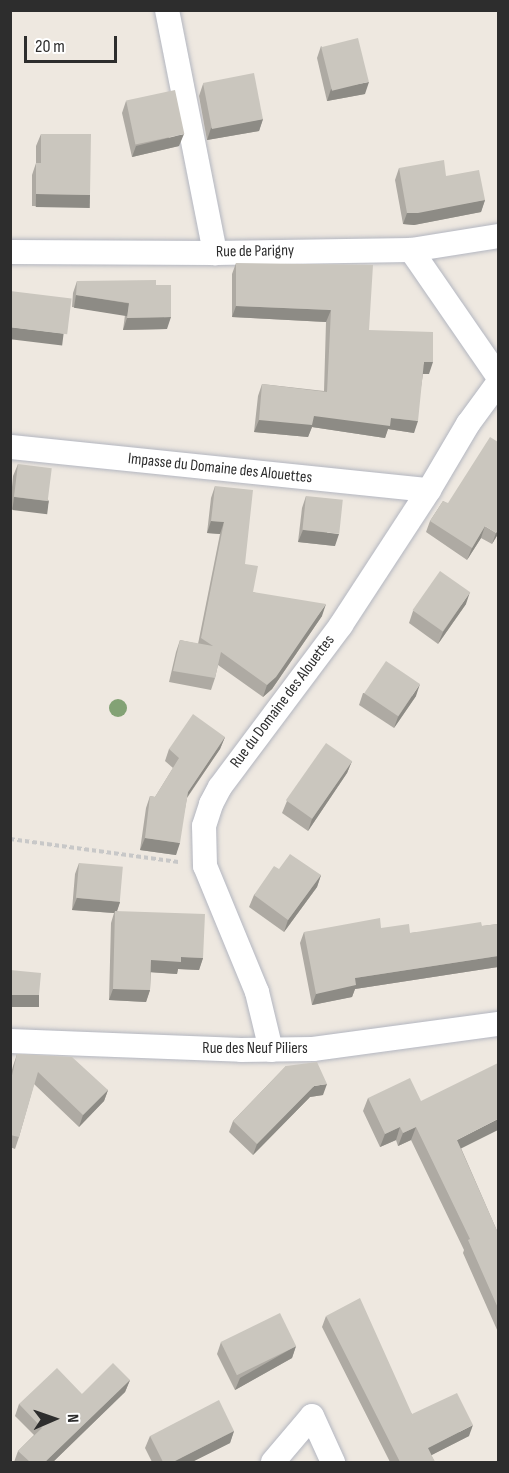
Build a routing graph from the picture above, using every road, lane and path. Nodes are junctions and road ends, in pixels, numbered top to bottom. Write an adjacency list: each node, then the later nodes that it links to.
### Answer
1 (167, 10): 5 (street)
2 (498, 236): 3 (street, Rue de Parigny)
3 (411, 250): 5 (street, Rue de Parigny); 6 (street)
4 (10, 252): 5 (street, Rue de Parigny)
5 (215, 253)
6 (498, 376)
7 (498, 383): 9 (street, Rue du Domaine des Alouettes)
8 (11, 447): 9 (street, Impasse du Domaine des Alouettes)
9 (429, 490): 11 (street, Rue du Domaine des Alouettes)
10 (10, 839): 11 (path)
11 (205, 866): 14 (street, Rue du Domaine des Alouettes)
12 (498, 1024): 14 (street, Rue des Neuf Piliers)
13 (10, 1041): 14 (street, Rue des Neuf Piliers)
14 (271, 1050)
15 (273, 1462): 16 (street)
16 (333, 1462)

